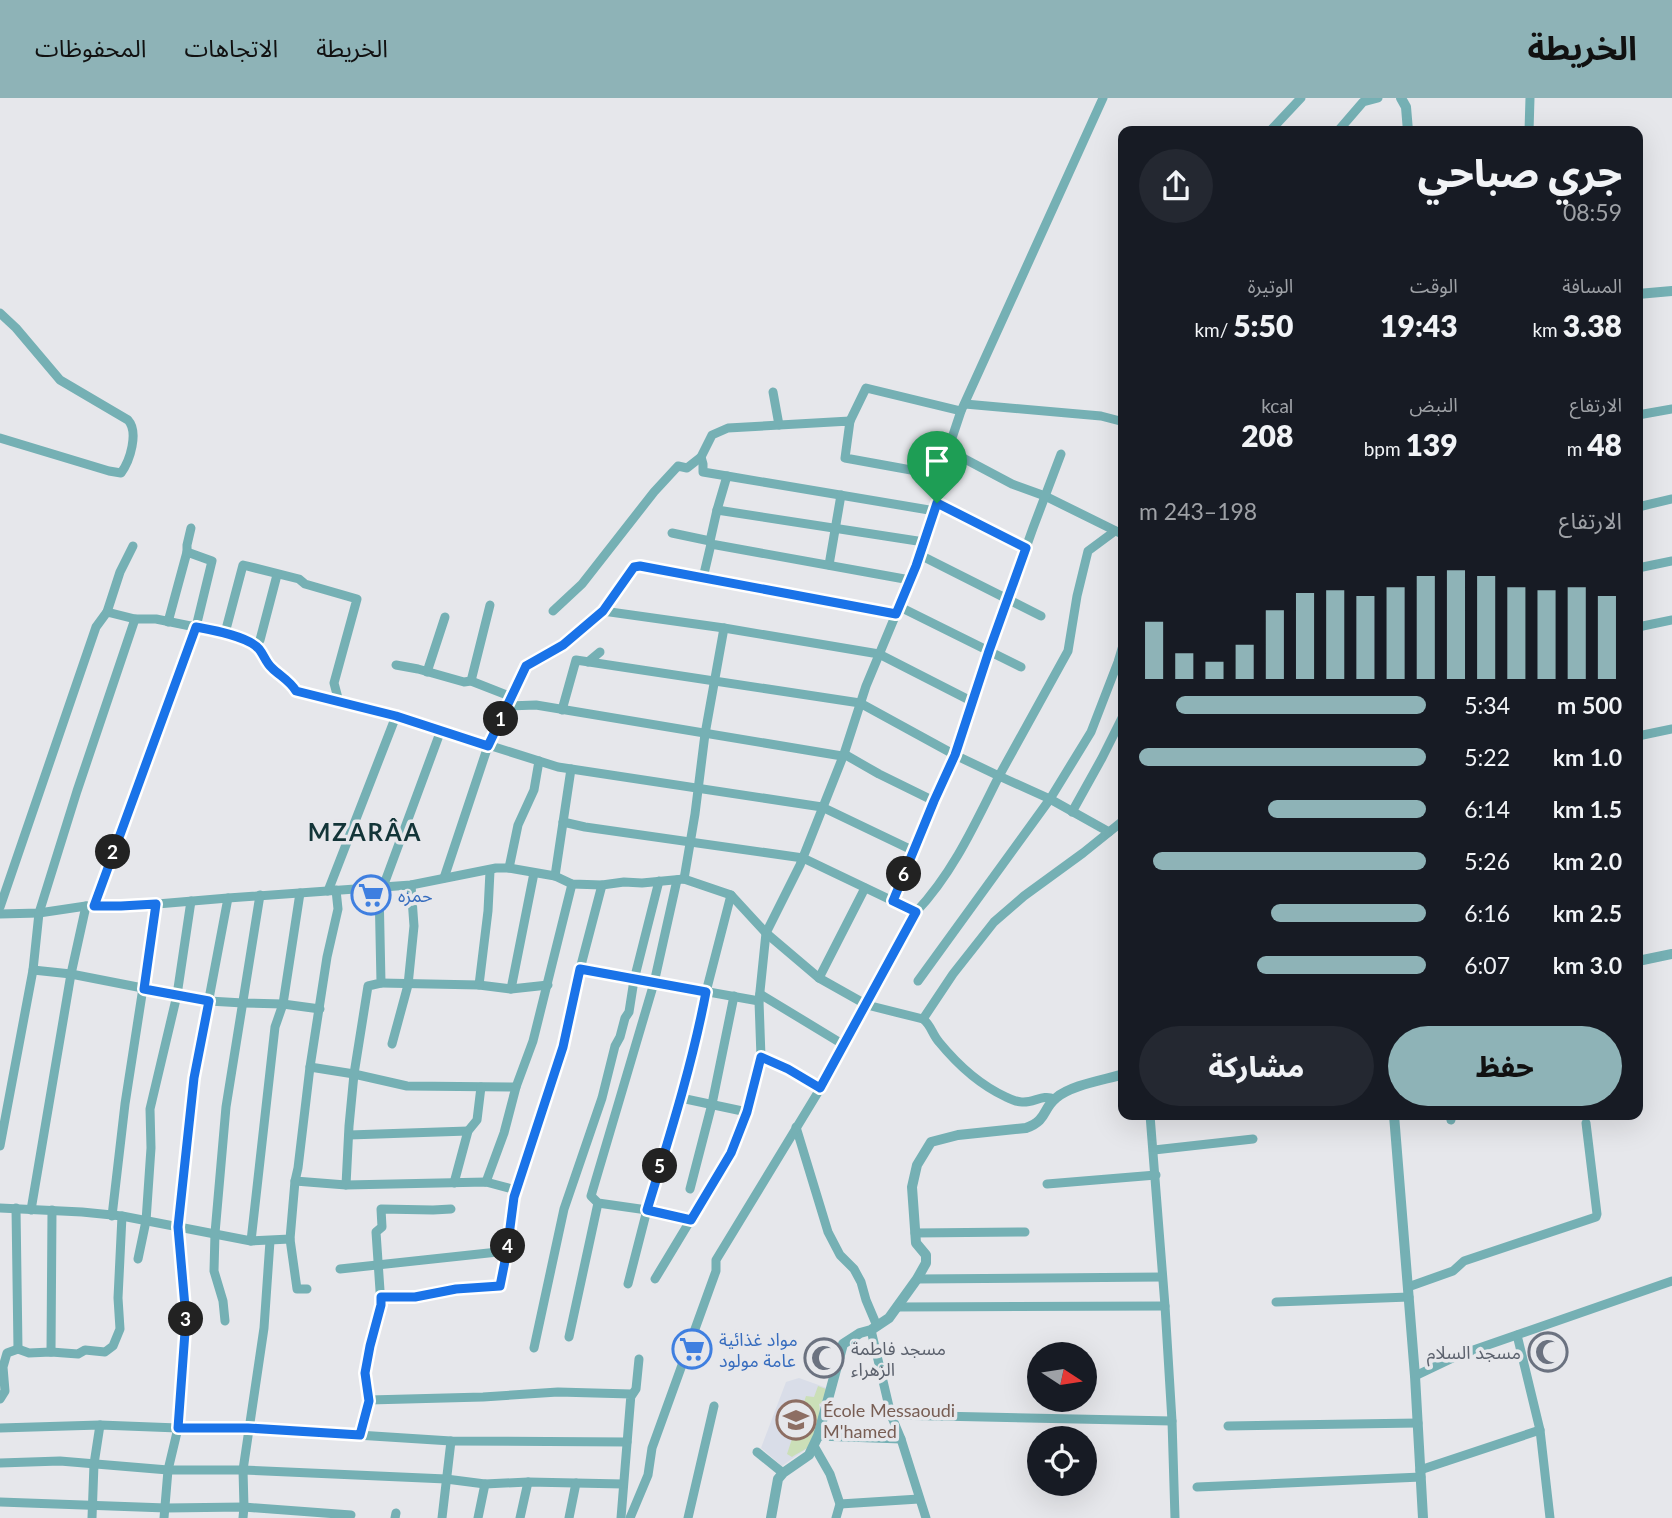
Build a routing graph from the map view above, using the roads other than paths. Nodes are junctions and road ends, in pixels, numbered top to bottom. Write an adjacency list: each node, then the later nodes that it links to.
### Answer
1 (1103, 98): 14 (street)
2 (1301, 98): 6 (street)
3 (1378, 98): 7 (street)
4 (1401, 98): 8 (street)
5 (1530, 98): 9 (street)
6 (1275, 126)
7 (1342, 126)
8 (1408, 126)
9 (1529, 126)
10 (1672, 291): 11 (street)
11 (1643, 293)
12 (0, 313): 20 (street)
13 (773, 392): 19 (street)
14 (963, 408): 17 (street); 18 (street); 24 (street)
15 (1672, 409): 16 (street)
16 (1643, 414)
17 (1118, 420)
18 (850, 421): 19 (street); 24 (street)
19 (779, 425): 22 (street)
20 (0, 438)
21 (1061, 454): 26 (street)
22 (701, 457): 23 (street); 51 (street)
23 (727, 476): 25 (street); 30 (street)
24 (944, 476): 26 (street); 29 (street)
25 (841, 495): 29 (street); 32 (street)
26 (1045, 496): 33 (street); 39 (street)
27 (1672, 499): 28 (street)
28 (1643, 506)
29 (937, 507): 37 (street); 39 (street)
30 (717, 510): 32 (street); 36 (street)
31 (191, 528): 40 (street)
32 (835, 528): 37 (street); 43 (street)
33 (1118, 532)
34 (672, 533): 36 (street)
35 (1118, 534): 90 (street)
36 (711, 542): 43 (street); 46 (street)
37 (924, 542): 41 (street)
38 (133, 546): 53 (street)
39 (1026, 548): 48 (street)
40 (187, 552): 58 (street); 60 (street)
41 (920, 555): 47 (street); 48 (street)
42 (1672, 561): 44 (street)
43 (830, 565): 47 (street)
44 (1643, 567)
45 (277, 575): 62 (street); 63 (street); 75 (street)
46 (703, 578): 50 (street); 52 (street)
47 (910, 580): 50 (street)
48 (1009, 600): 54 (street); 64 (street)
49 (490, 604): 72 (street)
50 (897, 610): 64 (street); 66 (street)
51 (553, 611)
52 (603, 611): 61 (street); 74 (street)
53 (107, 612): 56 (street); 123 (street)
54 (1041, 616)
55 (445, 617): 71 (street)
56 (135, 619): 58 (street); 125 (street)
57 (1672, 620): 59 (street)
58 (167, 622): 60 (street)
59 (1643, 626)
60 (196, 627): 62 (street); 122 (street)
61 (724, 628): 66 (street); 73 (street)
62 (225, 633): 63 (street)
63 (255, 645): 75 (street)
64 (989, 651): 70 (street); 76 (street)
65 (600, 652): 67 (street)
66 (879, 654): 76 (street); 77 (street)
67 (588, 662): 73 (street); 78 (street)
68 (1118, 662): 92 (street)
69 (396, 666): 71 (street)
70 (1021, 667)
71 (427, 672): 72 (street)
72 (471, 681): 74 (street)
73 (715, 681): 77 (street); 83 (street)
74 (510, 701): 78 (street); 85 (street)
75 (339, 702): 79 (street)
76 (972, 702): 87 (street)
77 (860, 703): 86 (street); 87 (street)
78 (562, 710): 83 (street)
79 (396, 716): 82 (street); 114 (street)
80 (1118, 726): 95 (street)
81 (1672, 729): 84 (street)
82 (441, 730): 85 (street); 112 (street)
83 (705, 734): 86 (street); 91 (street)
84 (1643, 735)
85 (488, 746): 88 (street); 106 (street)
86 (843, 755): 93 (street); 94 (street)
87 (955, 755): 90 (street); 93 (street)
88 (539, 761): 89 (street); 102 (street)
89 (571, 769): 91 (street); 96 (street)
90 (999, 776): 92 (street); 124 (street)
91 (698, 788): 94 (street); 99 (street)
92 (1050, 799): 95 (street); 136 (street)
93 (934, 801): 100 (street)
94 (822, 807): 100 (street); 101 (street)
95 (1072, 812): 98 (street)
96 (563, 822): 99 (street); 105 (street)
97 (1118, 825): 98 (street)
98 (1109, 832): 152 (street)
99 (691, 842): 101 (street); 107 (street)
100 (914, 851): 120 (street)
101 (803, 858): 113 (street); 127 (street)
102 (509, 868): 103 (street); 104 (street)
103 (490, 871): 106 (street); 139 (street)
104 (534, 873): 105 (street); 142 (street)
105 (555, 876): 109 (street)
106 (444, 878): 110 (street)
107 (680, 879): 108 (street); 117 (street); 137 (street)
108 (659, 881): 111 (street); 135 (street)
109 (572, 884): 111 (street); 140 (street)
110 (411, 885): 112 (street); 138 (street)
111 (602, 885): 130 (street)
112 (381, 887): 114 (street); 134 (street)
113 (865, 888): 120 (street); 133 (street)
114 (332, 891): 115 (street); 151 (street)
115 (300, 893): 116 (street); 149 (street)
116 (260, 895): 118 (street); 148 (street)
117 (731, 895): 127 (street); 143 (street)
118 (228, 898): 119 (street); 147 (street)
119 (191, 901): 121 (street); 144 (street)
120 (893, 901): 124 (street)
121 (156, 904): 122 (street); 141 (street)
122 (90, 906): 125 (street); 132 (street)
123 (0, 907)
124 (916, 912): 150 (street)
125 (39, 913): 126 (street); 131 (street)
126 (0, 914)
127 (766, 933): 133 (street); 146 (street)
128 (1672, 954): 129 (street)
129 (1643, 960)
130 (580, 969): 135 (street); 182 (street)
131 (33, 970): 132 (street); 173 (street)
132 (71, 974): 141 (street); 187 (street)
133 (819, 978): 150 (street)
134 (381, 979): 138 (street); 157 (street)
135 (634, 980): 137 (street); 219 (street)
136 (918, 981)
137 (654, 983): 143 (street); 183 (street)
138 (408, 985): 139 (street); 153 (street)
139 (479, 985): 142 (street)
140 (548, 985): 142 (street); 160 (street)
141 (144, 989): 144 (street); 190 (street)
142 (511, 989)
143 (706, 992): 145 (street); 162 (street)
144 (177, 995): 147 (street); 192 (street)
145 (734, 996): 146 (street); 164 (street)
146 (759, 997): 154 (street); 155 (street)
147 (209, 1001): 148 (street); 193 (street)
148 (243, 1003): 149 (street); 195 (street)
149 (283, 1004): 151 (street); 198 (street)
150 (867, 1005): 152 (street); 154 (street)
151 (320, 1009): 156 (street)
152 (923, 1019): 163 (street)
153 (392, 1044)
154 (844, 1045): 161 (street)
155 (761, 1057): 161 (street); 165 (street)
156 (310, 1066): 157 (street); 176 (street)
157 (354, 1074): 159 (street); 171 (street)
158 (1118, 1076): 163 (street)
159 (481, 1087): 160 (street); 170 (street)
160 (516, 1087): 177 (street)
161 (820, 1088): 169 (street)
162 (681, 1098): 164 (street); 189 (street)
163 (1054, 1099): 196 (street)
164 (712, 1104): 165 (street); 181 (street)
165 (747, 1112): 191 (street)
166 (1151, 1120): 174 (street)
167 (1394, 1120): 210 (street)
168 (1586, 1123): 210 (street)
169 (796, 1127): 216 (street); 270 (street)
170 (468, 1131): 171 (street); 178 (street)
171 (349, 1135): 180 (street)
172 (1253, 1139): 174 (street)
173 (0, 1146)
174 (1154, 1150): 175 (street)
175 (1156, 1175): 179 (street); 204 (street)
176 (295, 1181): 180 (street); 197 (street)
177 (486, 1182): 178 (street); 182 (street)
178 (454, 1183): 180 (street)
179 (1047, 1184)
180 (346, 1185)
181 (690, 1189)
182 (516, 1190): 200 (street)
183 (598, 1203): 189 (street); 218 (street)
184 (0, 1208): 185 (street)
185 (16, 1208): 187 (street); 220 (street)
186 (451, 1209): 202 (street)
187 (31, 1210): 188 (street)
188 (52, 1210): 190 (street); 221 (street)
189 (647, 1210): 191 (street); 208 (street)
190 (117, 1216): 192 (street); 221 (street)
191 (691, 1220): 205 (street)
192 (146, 1221): 193 (street); 201 (street)
193 (178, 1227): 195 (street); 234 (street)
194 (1025, 1232): 196 (street)
195 (215, 1233): 198 (street); 215 (street)
196 (915, 1233): 206 (street)
197 (290, 1239): 199 (street); 209 (street)
198 (251, 1241): 199 (street)
199 (270, 1241): 235 (street)
200 (507, 1251): 202 (street); 211 (street)
201 (138, 1259)
202 (379, 1265): 203 (street); 211 (street)
203 (340, 1269)
204 (1162, 1277): 206 (street); 213 (street)
205 (655, 1279)
206 (917, 1279): 214 (street)
207 (1672, 1282): 217 (street)
208 (628, 1284)
209 (307, 1289)
210 (1409, 1292): 212 (street); 223 (street)
211 (381, 1297): 226 (street)
212 (1276, 1302)
213 (1165, 1306): 214 (street); 229 (street)
214 (897, 1307): 216 (street)
215 (225, 1321)
216 (874, 1328): 228 (street); 240 (street)
217 (1517, 1335): 223 (street); 236 (street)
218 (569, 1337)
219 (534, 1348)
220 (18, 1349): 221 (street); 225 (street)
221 (51, 1352)
222 (639, 1359): 224 (street)
223 (1415, 1376): 230 (street)
224 (632, 1395): 226 (street); 241 (street)
225 (0, 1399)
226 (369, 1401): 237 (street)
227 (713, 1406): 271 (street)
228 (891, 1415): 229 (street); 238 (street)
229 (1172, 1421): 275 (street)
230 (1419, 1423): 232 (street); 248 (street)
231 (100, 1426): 233 (street); 234 (street); 244 (street)
232 (1228, 1426)
233 (0, 1427)
234 (178, 1428): 235 (street); 245 (street)
235 (248, 1428): 237 (street); 246 (street)
236 (1540, 1430): 248 (street); 277 (street)
237 (360, 1435): 239 (street)
238 (901, 1439): 240 (street); 255 (street)
239 (452, 1441): 241 (street); 249 (street)
240 (816, 1441): 247 (street); 257 (street)
241 (627, 1442): 253 (street)
242 (757, 1452): 247 (street)
243 (0, 1464): 244 (street)
244 (94, 1464): 245 (street); 258 (street)
245 (169, 1470): 246 (street); 259 (street)
246 (243, 1470): 249 (street); 260 (street)
247 (783, 1473): 272 (street)
248 (1421, 1473): 254 (street); 276 (street)
249 (446, 1479): 252 (street); 265 (street)
250 (528, 1482): 251 (street); 252 (street); 267 (street)
251 (576, 1483): 253 (street); 268 (street)
252 (485, 1484): 266 (street)
253 (623, 1484): 269 (street)
254 (1197, 1487)
255 (919, 1499): 257 (street); 274 (street)
256 (0, 1502): 258 (street)
257 (840, 1504): 273 (street)
258 (92, 1506): 259 (street); 262 (street)
259 (166, 1507): 260 (street); 263 (street)
260 (244, 1507): 261 (street); 264 (street)
261 (351, 1515)
262 (92, 1518)
263 (164, 1518)
264 (243, 1518)
265 (442, 1518)
266 (478, 1518)
267 (520, 1518)
268 (569, 1518)
269 (621, 1518)
270 (630, 1518)
271 (688, 1518)
272 (771, 1518)
273 (836, 1518)
274 (926, 1518)
275 (1175, 1518)
276 (1423, 1518)
277 (1550, 1518)

